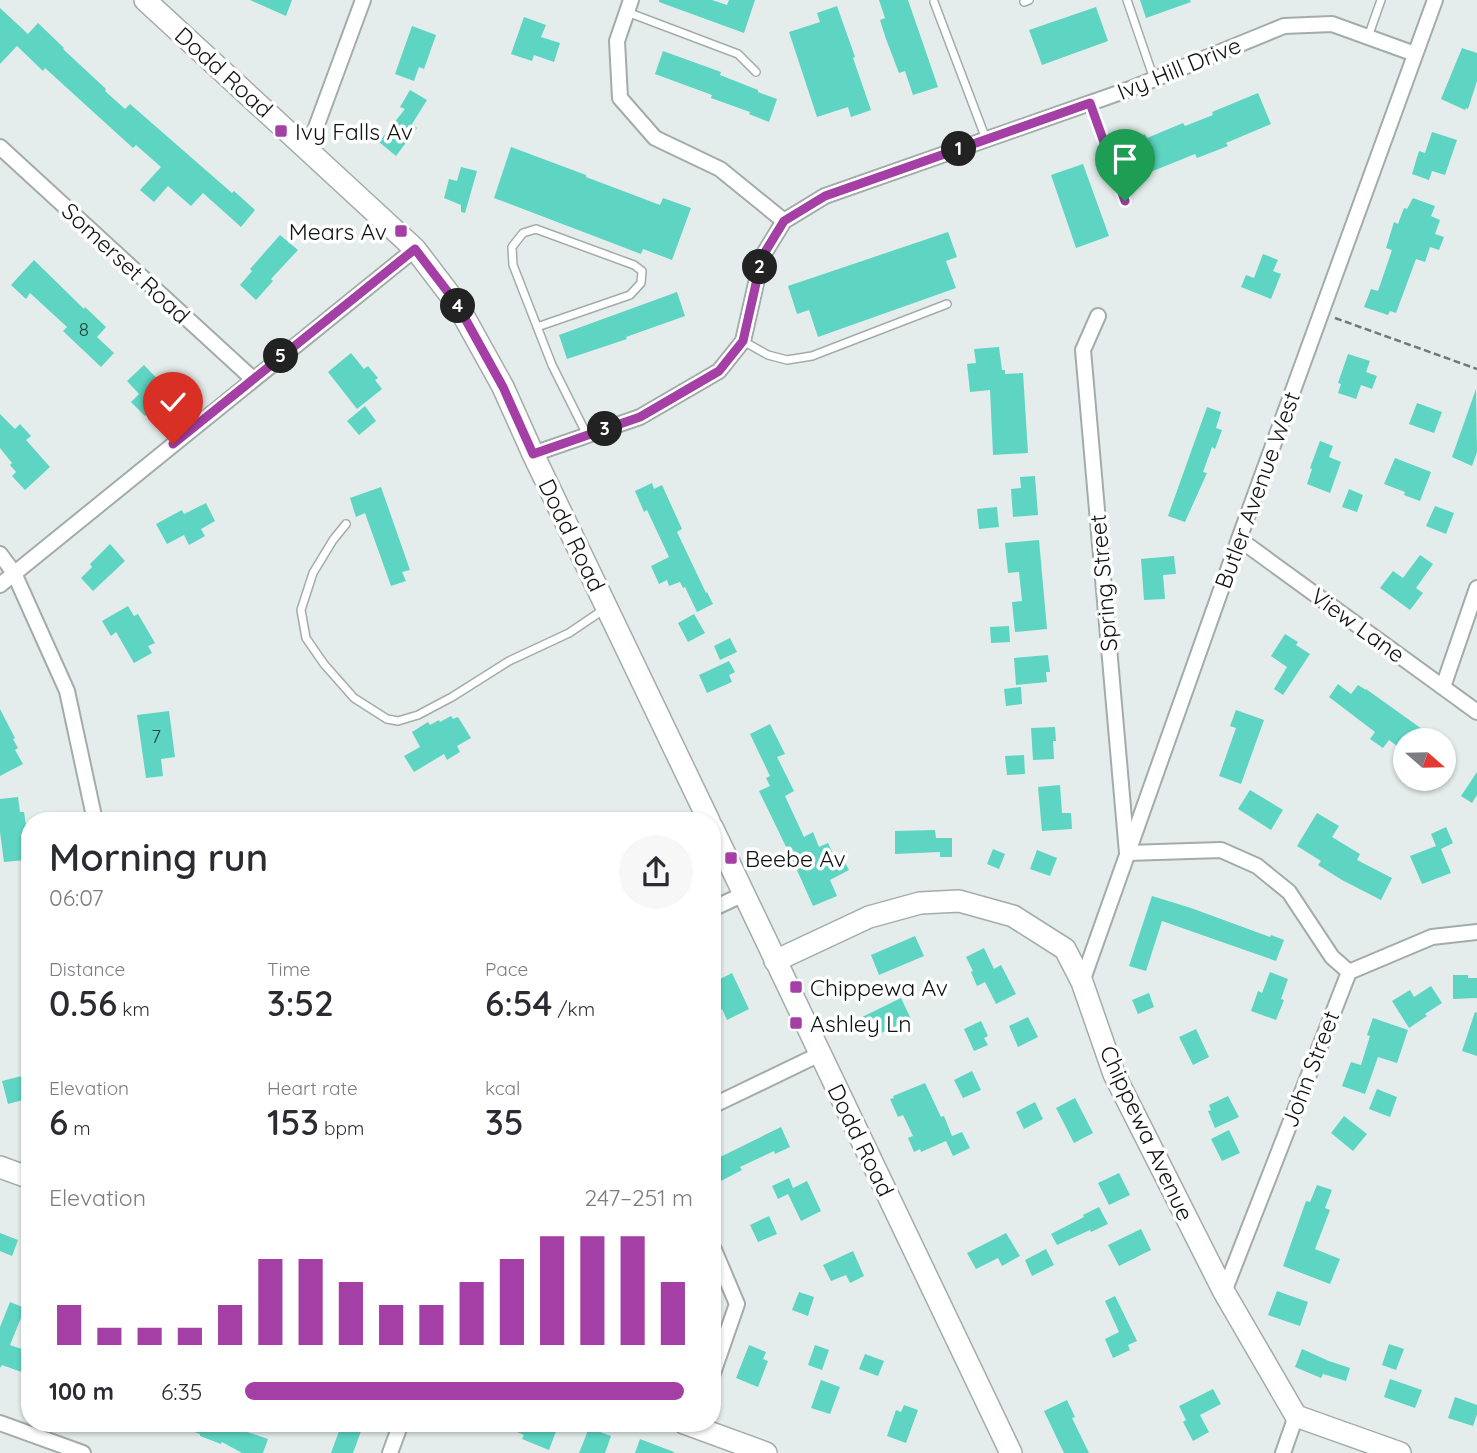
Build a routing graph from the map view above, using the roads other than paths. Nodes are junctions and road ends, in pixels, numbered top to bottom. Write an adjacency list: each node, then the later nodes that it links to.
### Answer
1 (145, 0): 15 (main road, Dodd Road)
2 (363, 0): 15 (street)
3 (1127, 0): 11 (lane)
4 (1381, 0): 8 (lane)
5 (1435, 0): 9 (street, Butler Avenue West)
6 (934, 2): 13 (lane)
7 (629, 6): 10 (lane); 17 (street)
8 (1368, 37): 9 (street, Ivy Hill Drive); 11 (street, Ivy Hill Drive)
9 (1415, 54): 27 (street, Butler Avenue West)
10 (756, 72)
11 (1154, 79): 12 (street, Ivy Hill Drive)
12 (1090, 103): 13 (street, Ivy Hill Drive); 16 (lane)
13 (986, 139): 17 (street, Ivy Hill Drive)
14 (0, 147): 23 (street, Somerset Road)
15 (308, 149): 18 (main road, Dodd Road)
16 (1125, 201)
17 (784, 221): 22 (street, Ivy Hill Drive)
18 (415, 249): 23 (street); 25 (main road, Dodd Road)
19 (947, 304): 22 (lane)
20 (1098, 316): 38 (street, Spring Street)
21 (537, 327): 21 (lane); 24 (lane)
22 (743, 341): 24 (street, Ivy Hill Drive)
23 (253, 379): 29 (street)
24 (587, 436): 25 (street, Ivy Hill Drive)
25 (533, 454): 32 (main road, Dodd Road)
26 (346, 524): 32 (lane)
27 (1240, 539): 33 (street, View Lane); 38 (street, Butler Avenue West)
28 (0, 554): 29 (street)
29 (14, 573): 30 (street); 35 (street)
30 (0, 585)
31 (1477, 588): 33 (street)
32 (607, 608): 36 (main road, Dodd Road)
33 (1443, 687): 34 (street, View Lane)
34 (1477, 712)
35 (93, 812)
36 (705, 812)
37 (721, 846): 39 (main road, Dodd Road)
38 (1127, 853): 43 (street); 44 (street, Butler Avenue West)
39 (744, 894): 40 (street); 42 (main road, Dodd Road)
40 (721, 905)
41 (1477, 932): 43 (street)
42 (775, 961): 44 (main road, Chippewa Avenue); 45 (main road, Dodd Road)
43 (1349, 972): 50 (street, John Street)
44 (1082, 982): 50 (main road, Chippewa Avenue)
45 (820, 1054): 46 (street); 61 (main road, Dodd Road)
46 (721, 1102)
47 (0, 1167): 48 (main road)
48 (21, 1175)
49 (721, 1266): 51 (street)
50 (1224, 1292): 52 (main road, Chippewa Avenue)
51 (721, 1350)
52 (1296, 1416): 62 (street); 63 (main road)
53 (0, 1423): 54 (street)
54 (21, 1431)
55 (25, 1432): 58 (street)
56 (398, 1432): 59 (street)
57 (712, 1432): 60 (main road)
58 (83, 1453)
59 (390, 1453)
60 (766, 1453)
61 (1011, 1453)
62 (1283, 1453)
63 (1400, 1453)

